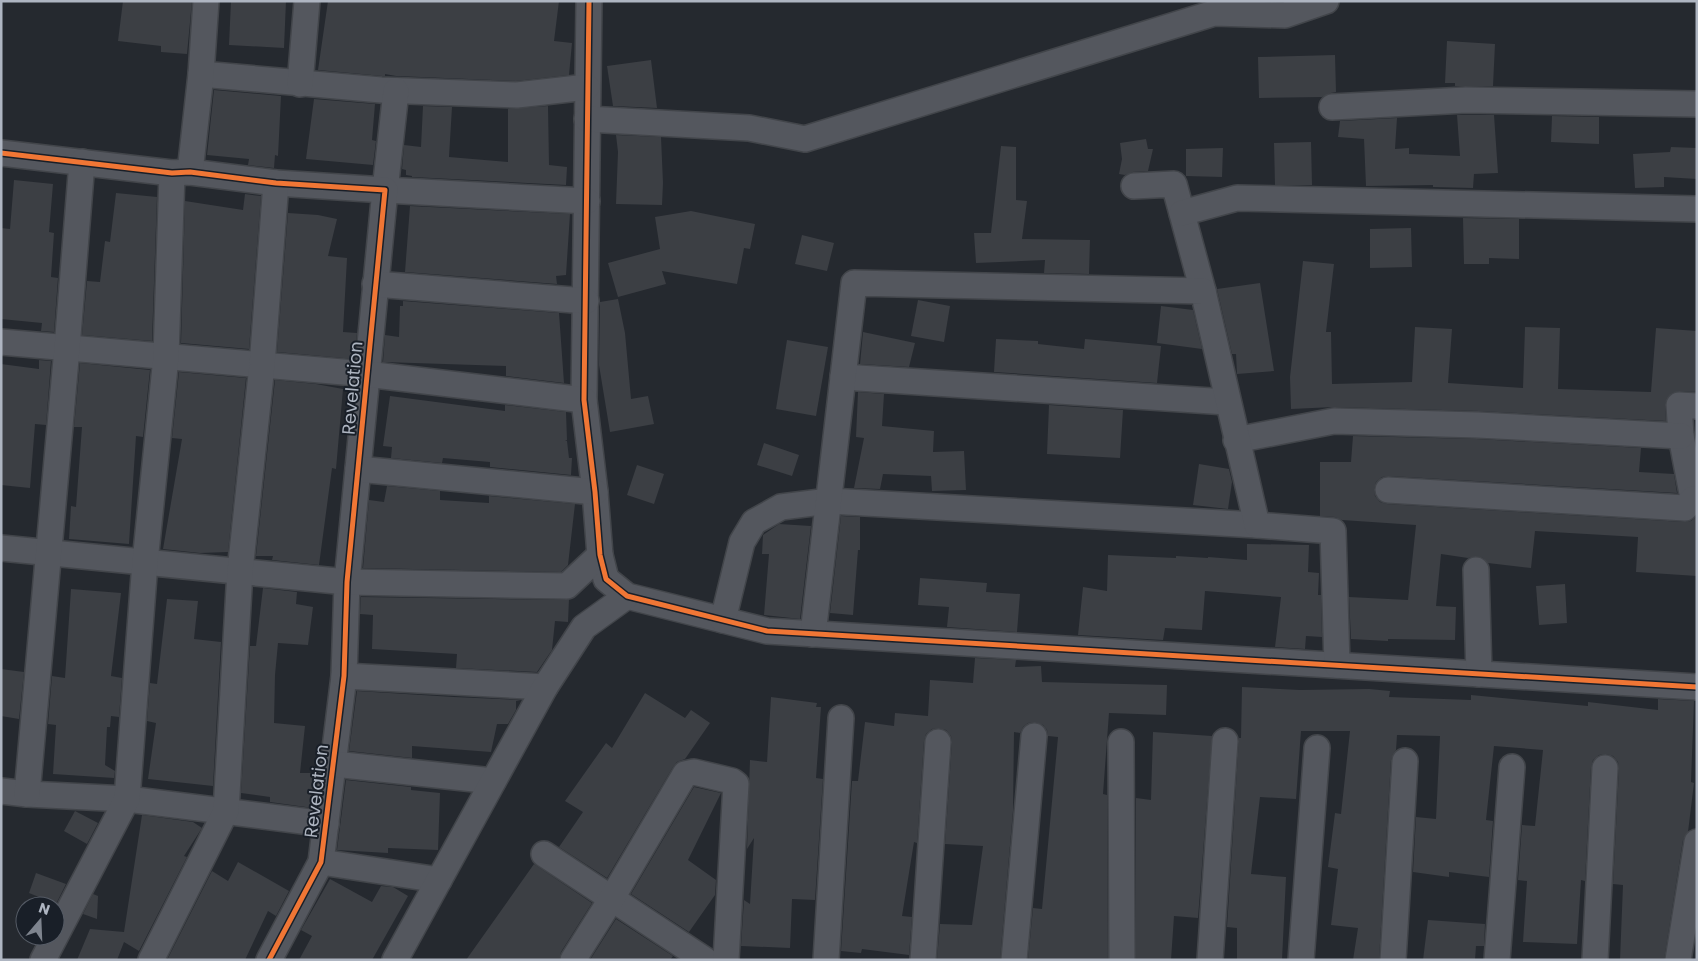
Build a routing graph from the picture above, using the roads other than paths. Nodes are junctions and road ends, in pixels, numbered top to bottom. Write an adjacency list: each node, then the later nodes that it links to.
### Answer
1 (206, 1): 5 (street)
2 (307, 1): 6 (street)
3 (589, 1): 7 (street)
4 (1326, 1): 11 (street)
5 (201, 74): 6 (street); 14 (street)
6 (300, 84): 8 (street)
7 (587, 87): 8 (street); 11 (street)
8 (396, 91): 17 (street, Revelation)
9 (1697, 104): 10 (street)
10 (1332, 107)
11 (587, 119): 18 (street)
12 (1, 153): 13 (street)
13 (82, 162): 14 (street); 25 (street)
14 (181, 173): 15 (street); 26 (street)
15 (276, 183): 17 (street); 27 (street)
16 (1134, 186): 20 (street)
17 (385, 190): 18 (street); 21 (street, Revelation)
18 (586, 201): 23 (street)
19 (1697, 209): 20 (street)
20 (1182, 214): 22 (street)
21 (375, 284): 23 (street); 28 (street, Revelation)
22 (1203, 291): 29 (street); 31 (street)
23 (586, 301): 30 (street)
24 (1, 342): 25 (street)
25 (68, 348): 26 (street); 42 (street)
26 (166, 357): 27 (street); 44 (street)
27 (262, 365): 28 (street); 46 (street)
28 (366, 374): 30 (street); 35 (street, Revelation)
29 (843, 377): 31 (street); 39 (street)
30 (584, 400): 37 (street)
31 (1227, 402): 34 (street)
32 (1697, 406): 33 (street)
33 (1681, 436): 34 (street); 38 (street)
34 (1236, 440): 40 (street)
35 (358, 469): 37 (street); 47 (street, Revelation)
36 (1388, 490): 38 (street)
37 (595, 492): 43 (street)
38 (1695, 499)
39 (828, 501): 40 (street); 49 (street); 50 (street)
40 (1257, 525): 51 (street)
41 (1, 548): 42 (street)
42 (50, 553): 44 (street); 68 (street)
43 (600, 555): 47 (street); 48 (street)
44 (145, 562): 46 (street); 69 (street)
45 (1476, 570): 52 (street)
46 (240, 571): 47 (street); 70 (street)
47 (347, 582): 53 (street, Revelation)
48 (627, 596): 49 (street); 54 (street)
49 (723, 620): 50 (street)
50 (814, 634): 51 (street)
51 (1337, 665): 52 (street)
52 (1479, 674): 55 (street)
53 (344, 676): 54 (street); 63 (street, Revelation)
54 (545, 687): 66 (street)
55 (1697, 687)
56 (841, 718): 84 (street)
57 (1034, 736): 86 (street)
58 (1225, 741): 88 (street)
59 (938, 742): 85 (street)
60 (1120, 742): 87 (street)
61 (1317, 748): 89 (street)
62 (1405, 761): 90 (street)
63 (334, 764): 66 (street); 71 (street, Revelation)
64 (1512, 767): 91 (street)
65 (1605, 768): 92 (street)
66 (493, 781): 75 (street)
67 (1, 791): 68 (street)
68 (28, 794): 69 (street)
69 (127, 799): 70 (street); 77 (street)
70 (226, 811): 71 (street); 78 (street)
71 (326, 824): 74 (street, Revelation)
72 (1697, 842): 93 (street)
73 (544, 854): 76 (street)
74 (321, 862): 75 (street); 79 (street, Revelation)
75 (439, 880): 80 (street)
76 (612, 898): 81 (street); 82 (street); 83 (street)
77 (43, 960)
78 (151, 960)
79 (269, 960)
80 (395, 960)
81 (573, 960)
82 (705, 960)
83 (726, 960)
84 (826, 960)
85 (923, 960)
86 (1014, 960)
87 (1122, 960)
88 (1210, 960)
89 (1301, 960)
90 (1393, 960)
91 (1497, 960)
92 (1595, 960)
93 (1678, 960)

